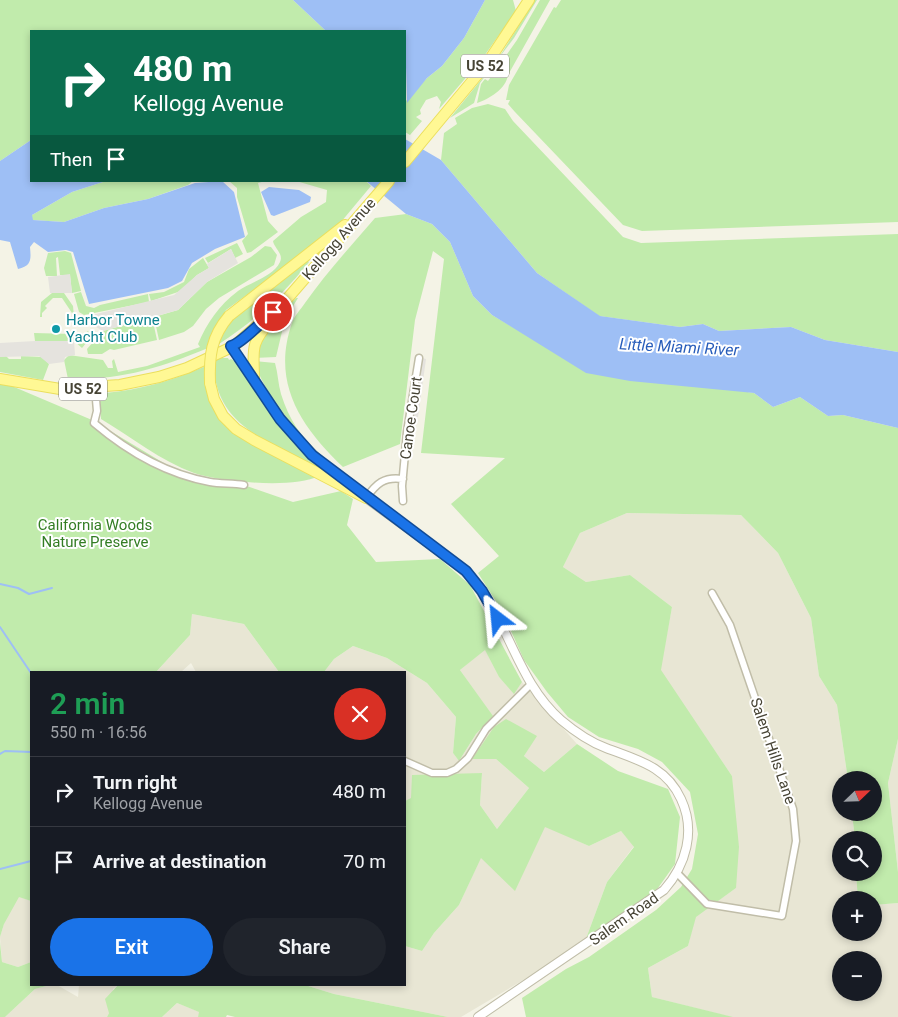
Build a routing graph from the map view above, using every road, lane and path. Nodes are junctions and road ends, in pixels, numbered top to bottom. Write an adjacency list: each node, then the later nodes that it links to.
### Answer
1 (526, 1): 2 (main road, US 52)
2 (406, 161)
3 (388, 182): 4 (main road, Kellogg Avenue / US 52)
4 (360, 215): 5 (main road, Kellogg Avenue / US 52); 15 (main road, bridge)
5 (287, 300): 6 (main road, Kellogg Avenue / US 52); 11 (main road)
6 (231, 346): 7 (main road, Kellogg Avenue / US 52); 9 (street, Salem Road)
7 (214, 355): 9 (street, Salem Road); 12 (main road, Kellogg Avenue / US 52)
8 (419, 358): 13 (street, Canoe Court)
9 (246, 368): 11 (street, Salem Road)
10 (0, 380): 12 (main road, Kellogg Avenue / US 52)
11 (254, 380): 15 (street, Salem Road)
12 (95, 388): 14 (street)
13 (403, 479): 15 (street, Canoe Court); 16 (street, Canoe Court)
14 (244, 485)
15 (366, 498): 18 (street, Salem Road)
16 (403, 501)
17 (712, 593): 20 (street, Salem Hills Lane)
18 (531, 684): 19 (street); 20 (street, Salem Road)
19 (406, 761)
20 (678, 874): 21 (street, Salem Road)
21 (478, 1017)

